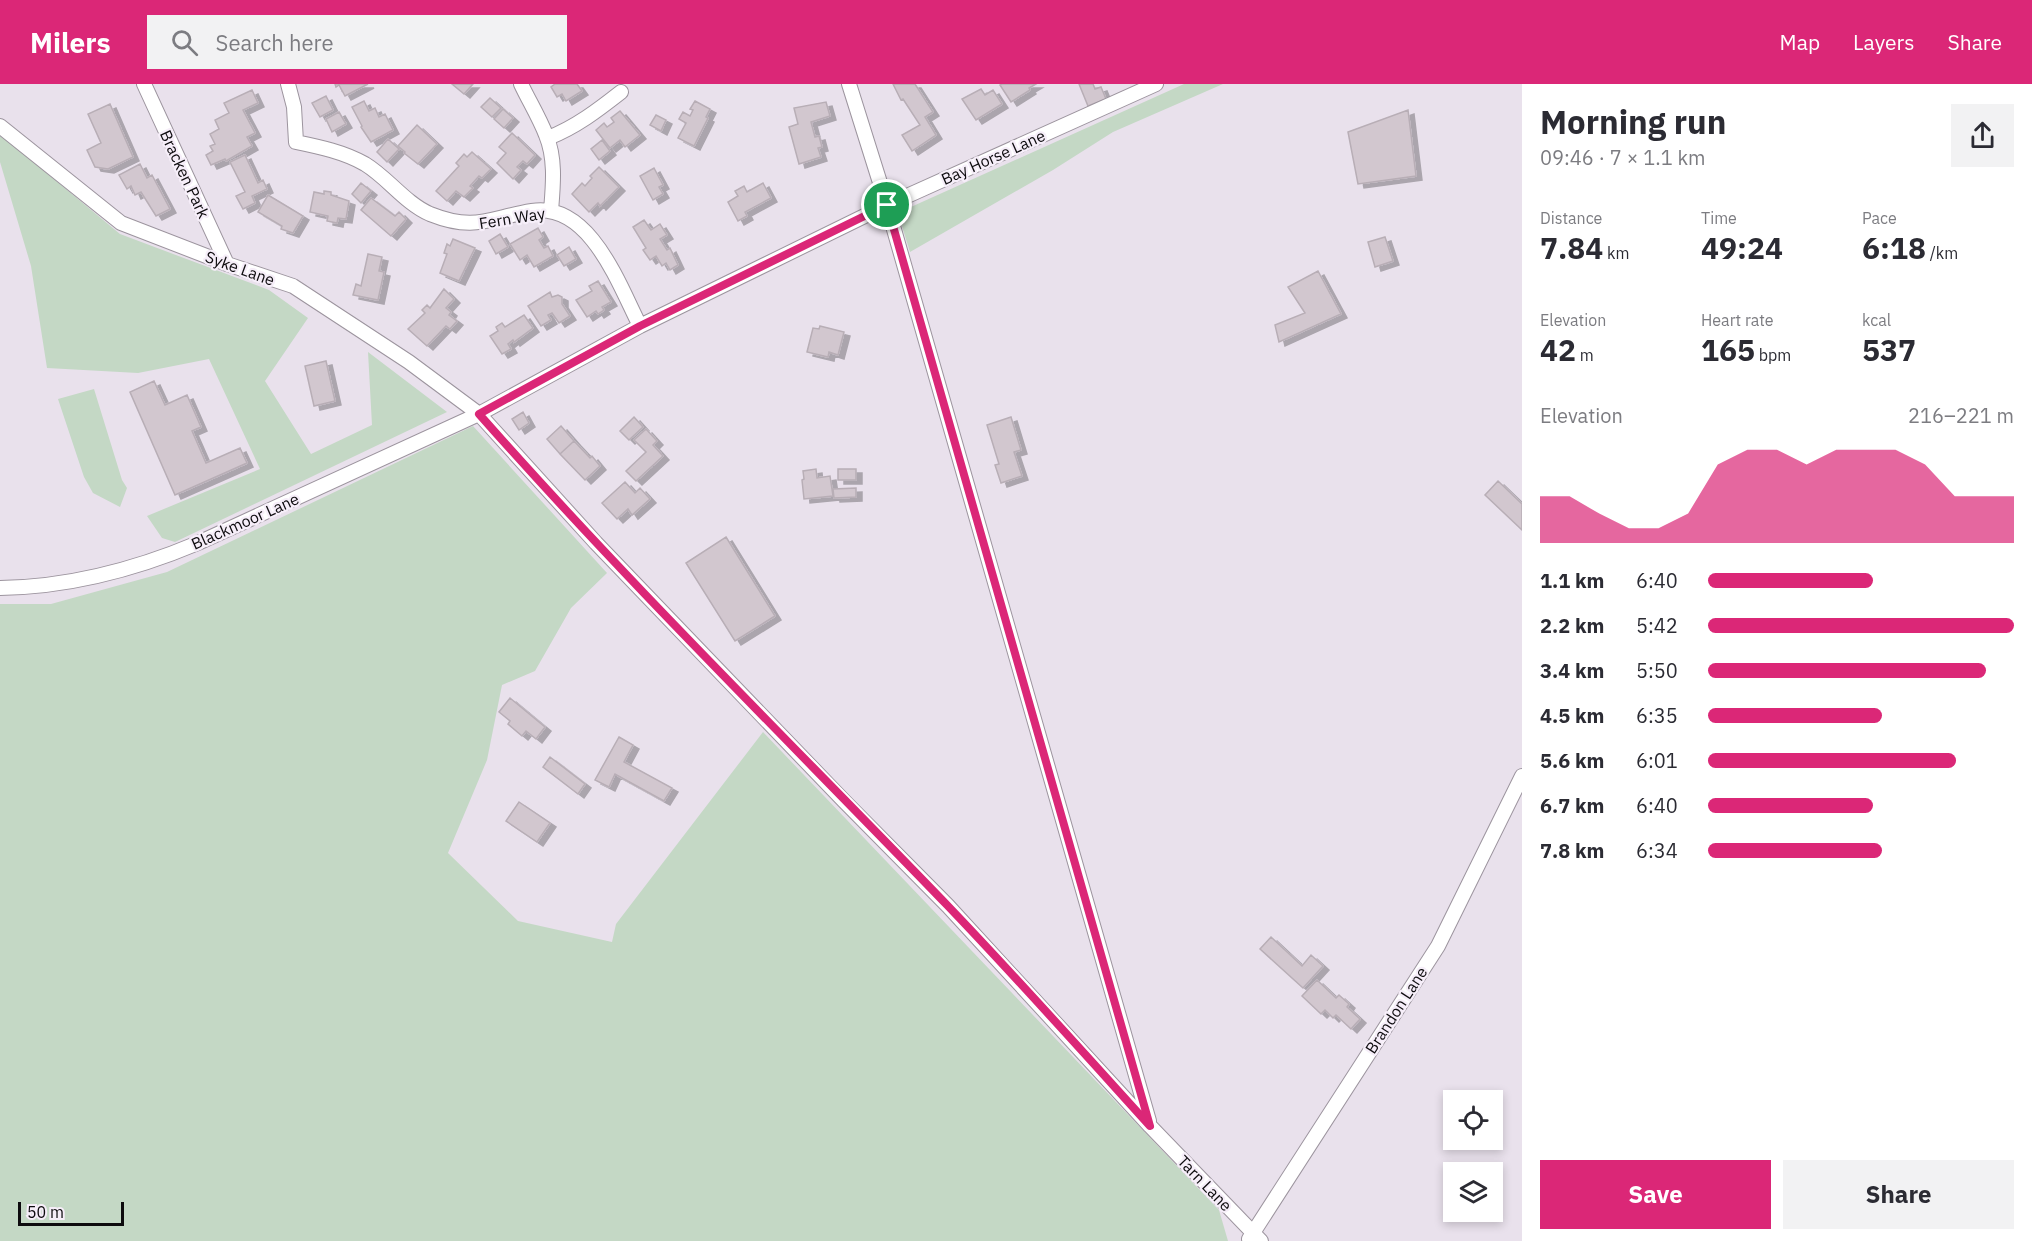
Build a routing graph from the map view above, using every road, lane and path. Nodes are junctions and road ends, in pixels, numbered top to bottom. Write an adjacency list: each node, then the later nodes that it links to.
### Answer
1 (144, 84): 11 (street, Bracken Park)
2 (288, 84): 10 (street, Fern Way)
3 (521, 84): 8 (street)
4 (849, 84): 9 (street)
5 (1156, 84): 9 (street, Bay Horse Lane)
6 (621, 92): 8 (street)
7 (0, 126): 11 (street, Syke Lane)
8 (548, 138): 10 (street)
9 (887, 205): 12 (street, Bay Horse Lane); 16 (street)
10 (551, 211): 12 (street, Fern Way)
11 (226, 264): 13 (street, Syke Lane)
12 (640, 326): 13 (street, Bay Horse Lane)
13 (479, 414): 14 (street, Blackmoor Lane); 16 (street, Syke Lane)
14 (0, 588)
15 (1522, 776): 17 (street, Brandon Lane)
16 (1150, 1126): 17 (street, Tarn Lane)
17 (1253, 1238)

